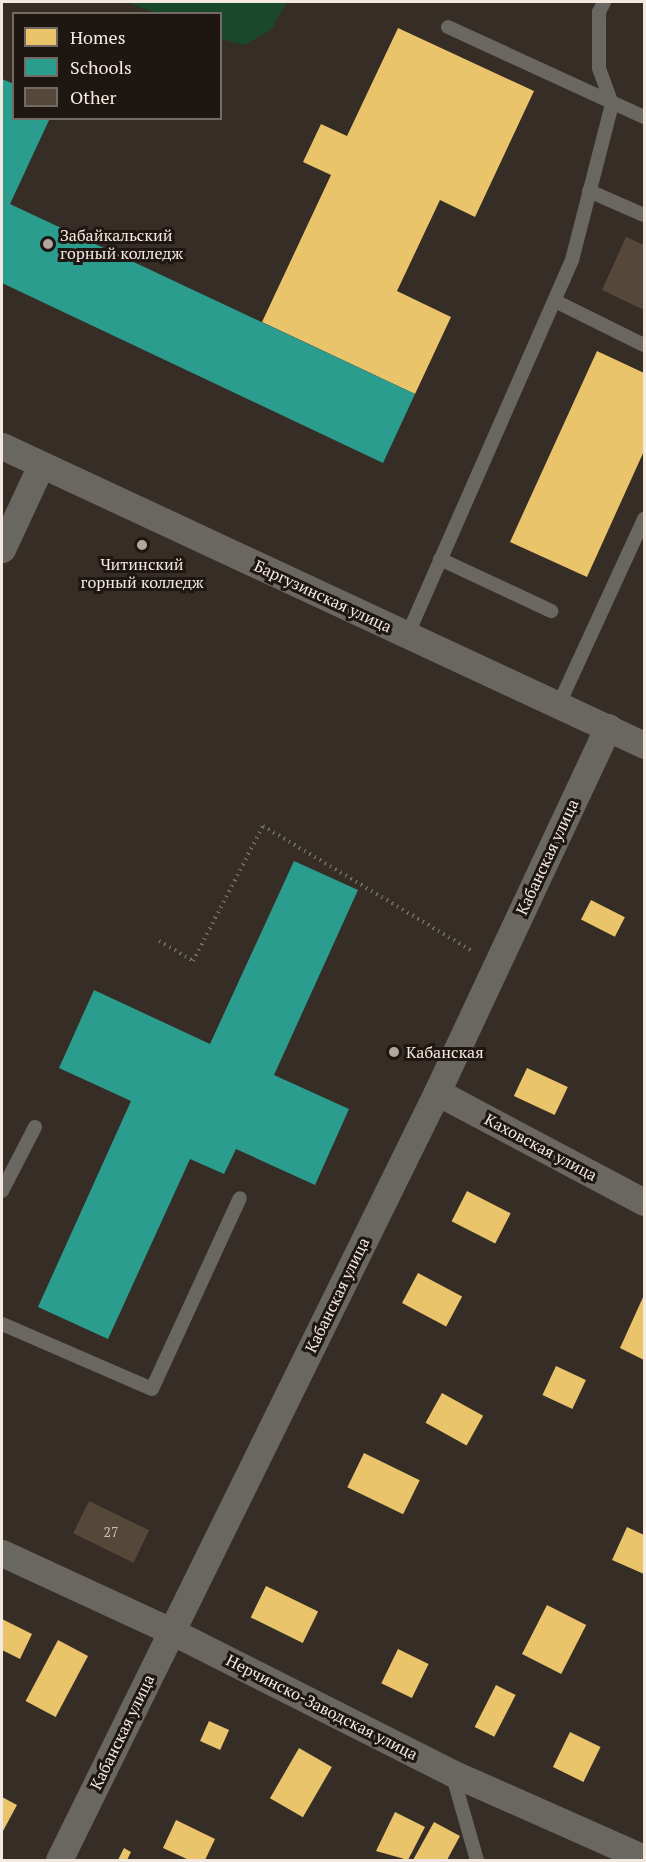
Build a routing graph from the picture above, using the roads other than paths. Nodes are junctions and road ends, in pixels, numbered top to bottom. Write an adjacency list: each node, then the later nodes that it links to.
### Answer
1 (604, 2): 3 (lane)
2 (448, 27): 3 (lane)
3 (612, 104): 4 (lane); 5 (lane)
4 (645, 117)
5 (590, 191): 6 (lane); 7 (lane)
6 (645, 215)
7 (555, 301): 8 (lane); 13 (lane)
8 (645, 345)
9 (2, 446): 10 (street, Баргузинская улица)
10 (41, 465): 12 (street); 15 (street, Баргузинская улица)
11 (645, 519): 16 (lane)
12 (2, 549)
13 (440, 559): 14 (lane); 15 (lane)
14 (551, 611)
15 (406, 636): 16 (street, Баргузинская улица)
16 (559, 704): 17 (street, Баргузинская улица)
17 (608, 727): 18 (street, Баргузинская улица); 19 (street, Кабанская улица)
18 (641, 734)
19 (436, 1092): 23 (street, Каховская улица); 26 (street, Кабанская улица)
20 (35, 1127): 21 (lane)
21 (2, 1191)
22 (240, 1198): 24 (lane)
23 (645, 1202)
24 (2, 1324)
25 (2, 1553): 26 (street, Нерчинско-Заводская улица)
26 (171, 1631): 27 (street, Нерчинско-Заводская улица); 29 (street, Кабанская улица)
27 (452, 1773): 28 (street, Нерчинско-Заводская улица); 30 (lane)
28 (645, 1858)
29 (59, 1860)
30 (477, 1860)

